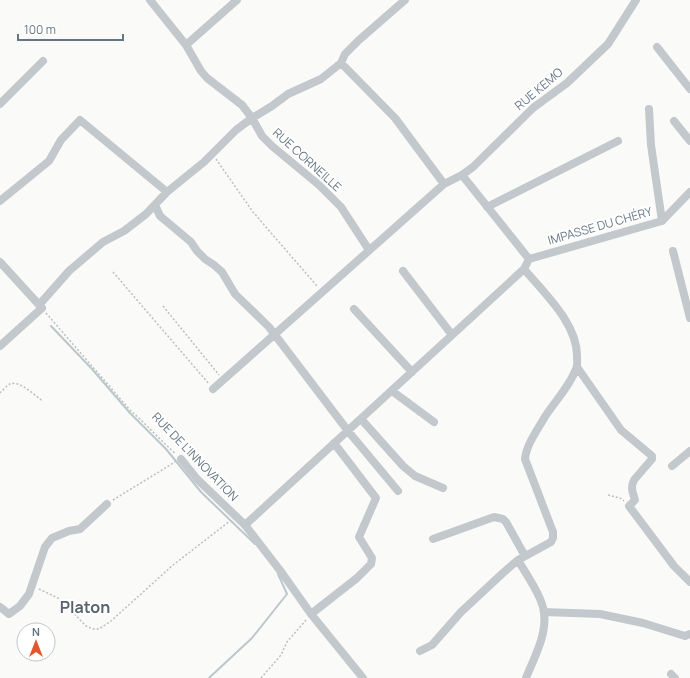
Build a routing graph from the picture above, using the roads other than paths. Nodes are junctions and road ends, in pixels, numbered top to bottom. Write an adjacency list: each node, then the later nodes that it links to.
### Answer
1 (150, 0): 5 (street, RUE CORNEILLE)
2 (237, 0): 5 (street)
3 (405, 0): 8 (street)
4 (636, 0): 16 (street, RUE KEMO)
5 (186, 44): 12 (street, RUE CORNEILLE)
6 (657, 47): 9 (street)
7 (43, 61): 10 (street)
8 (341, 63): 12 (street); 17 (street)
9 (690, 89)
10 (0, 104)
11 (649, 109): 23 (street)
12 (252, 118): 18 (street); 24 (street, RUE CORNEILLE)
13 (674, 121): 15 (street)
14 (618, 141): 22 (street)
15 (690, 141)
16 (462, 175): 17 (street, RUE KEMO); 22 (street)
17 (444, 184): 24 (street, RUE KEMO)
18 (167, 192): 20 (street); 21 (street)
19 (690, 192): 23 (street, IMPASSE DU CHÉRY)
20 (0, 201)
21 (155, 205): 30 (street); 33 (street)
22 (487, 207): 26 (street)
23 (662, 221): 26 (street, IMPASSE DU CHÉRY)
24 (369, 250): 33 (street, RUE KEMO)
25 (673, 251): 32 (street)
26 (529, 259): 28 (street)
27 (0, 262): 30 (street)
28 (524, 270): 34 (street); 36 (street)
29 (403, 271): 34 (street)
30 (40, 307): 35 (street)
31 (354, 309): 37 (street)
32 (690, 318)
33 (274, 335): 38 (street, RUE KEMO); 42 (street)
34 (452, 335): 37 (street)
35 (0, 346)
36 (577, 367): 52 (street); 53 (street)
37 (412, 372): 39 (street)
38 (213, 389)
39 (392, 390): 40 (street); 41 (street)
40 (361, 418): 42 (street); 47 (street)
41 (434, 422)
42 (348, 431): 43 (street); 48 (street)
43 (334, 443): 50 (street); 56 (street)
44 (690, 451): 46 (street)
45 (181, 459): 50 (street, RUE DE L'INNOVATION)
46 (672, 466)
47 (442, 488)
48 (398, 491)
49 (107, 504): 54 (street)
50 (245, 525): 56 (street, RUE DE L'INNOVATION)
51 (433, 538): 52 (street)
52 (522, 558): 55 (street); 58 (street)
53 (690, 582)
54 (0, 607)
55 (544, 612): 57 (street); 60 (street)
56 (311, 614): 59 (street, RUE DE L'INNOVATION)
57 (690, 634)
58 (420, 651)
59 (363, 678)
60 (526, 678)

